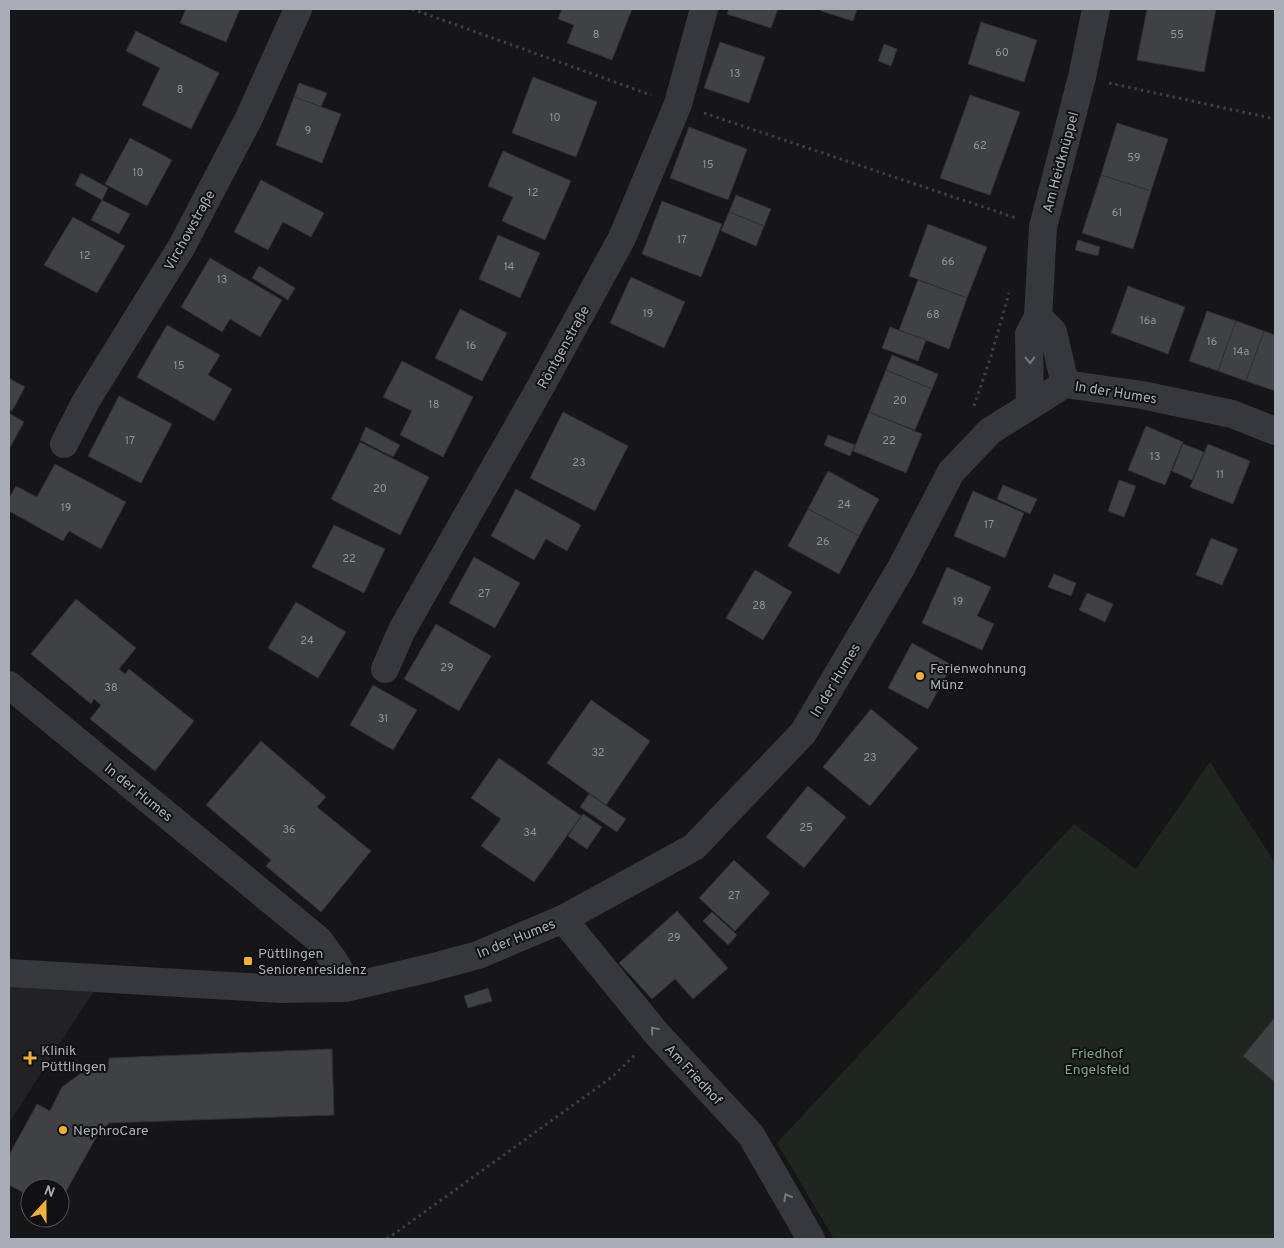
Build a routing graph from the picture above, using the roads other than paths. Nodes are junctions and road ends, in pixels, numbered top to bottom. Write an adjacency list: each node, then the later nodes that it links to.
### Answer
1 (298, 9): 8 (street, Virchowstraße)
2 (704, 9): 9 (street, Röntgenstraße)
3 (1096, 9): 4 (street, Am Heidknüppel)
4 (1038, 317): 5 (street); 6 (street, Am Heidknüppel, one-way to 6)
5 (1065, 384): 6 (street, In der Humes); 7 (street, In der Humes)
6 (1030, 405): 11 (street, In der Humes)
7 (1275, 431)
8 (64, 444)
9 (385, 669)
10 (9, 685): 13 (street, In der Humes)
11 (563, 919): 13 (street, In der Humes); 14 (street, Am Friedhof, one-way to 11)
12 (9, 973): 13 (street, In der Humes)
13 (345, 988)
14 (812, 1239)

